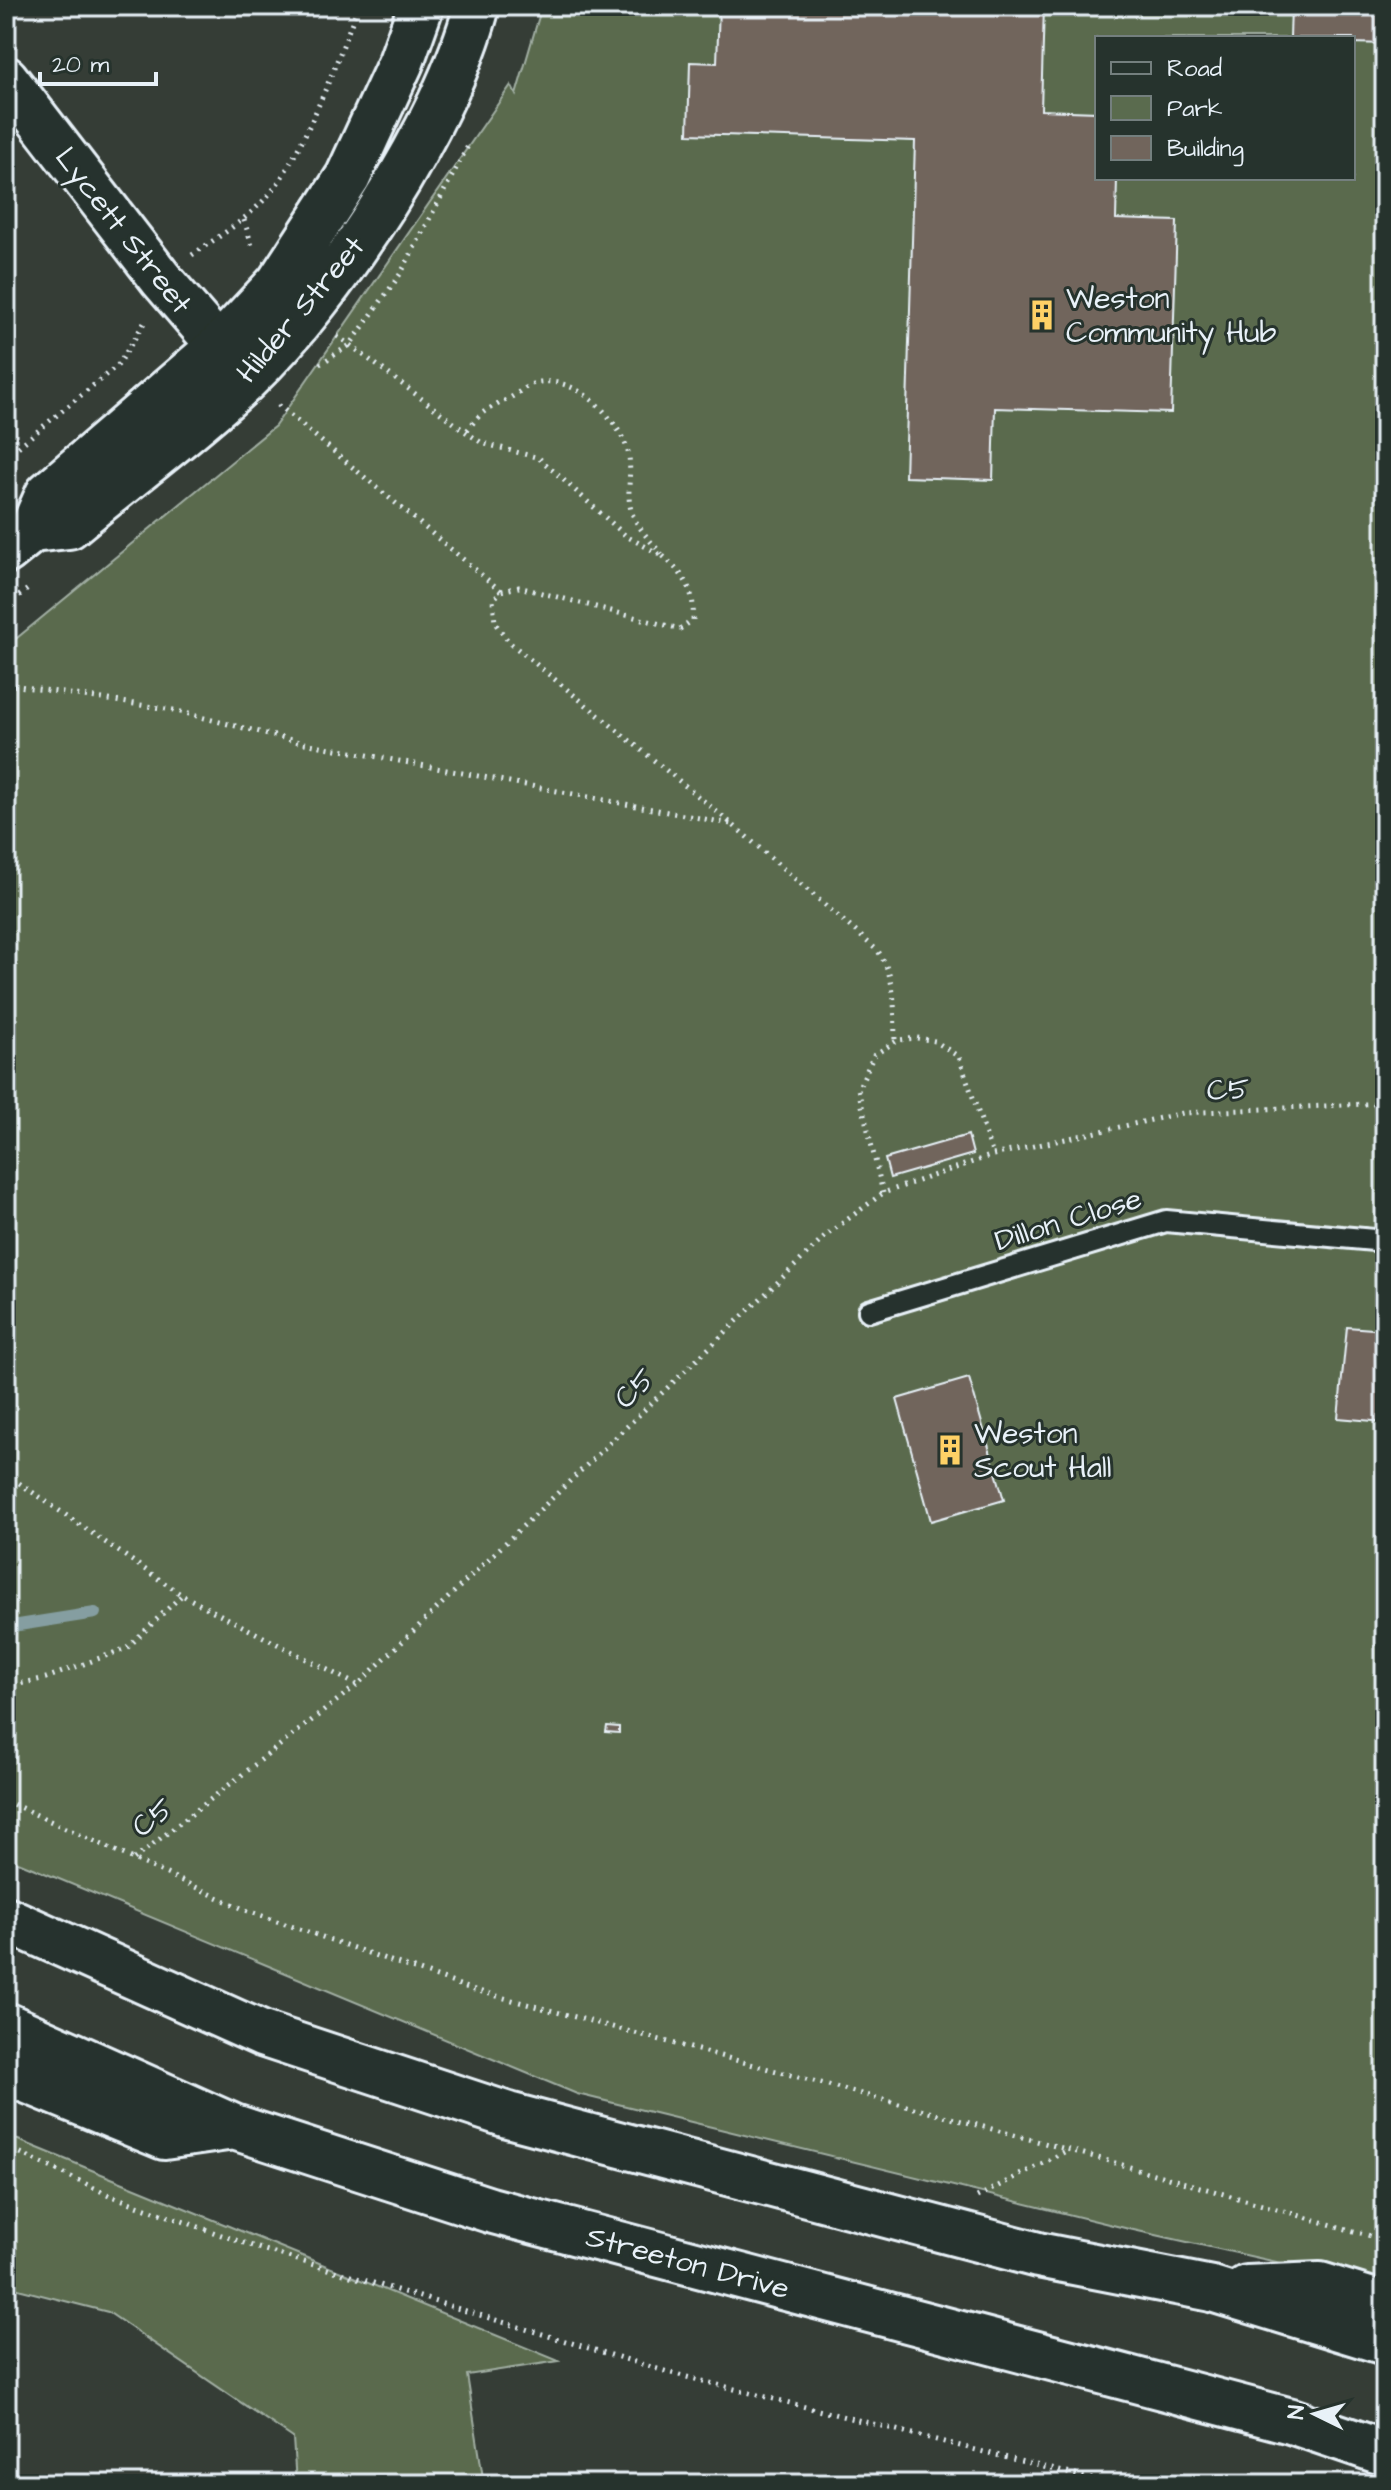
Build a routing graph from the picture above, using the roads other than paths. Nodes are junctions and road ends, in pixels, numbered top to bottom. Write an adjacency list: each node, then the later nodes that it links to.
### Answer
1 (421, 6): 4 (main road, Hilder Street)
2 (477, 6): 4 (main road, Hilder Street)
3 (6, 78): 5 (street, Lycett Street)
4 (292, 298): 5 (main road, Hilder Street)
5 (233, 363): 6 (main road, Hilder Street)
6 (19, 541)
7 (1385, 1241): 8 (lane, Dillon Close)
8 (869, 1311)
9 (13, 1926): 13 (main road)
10 (6, 2025): 12 (main road, Streeton Drive)
11 (6, 2072): 12 (main road)
12 (234, 2127): 16 (main road, Streeton Drive)
13 (1212, 2289): 14 (main road); 15 (main road)
14 (1385, 2305)
15 (1385, 2342)
16 (1385, 2453)

